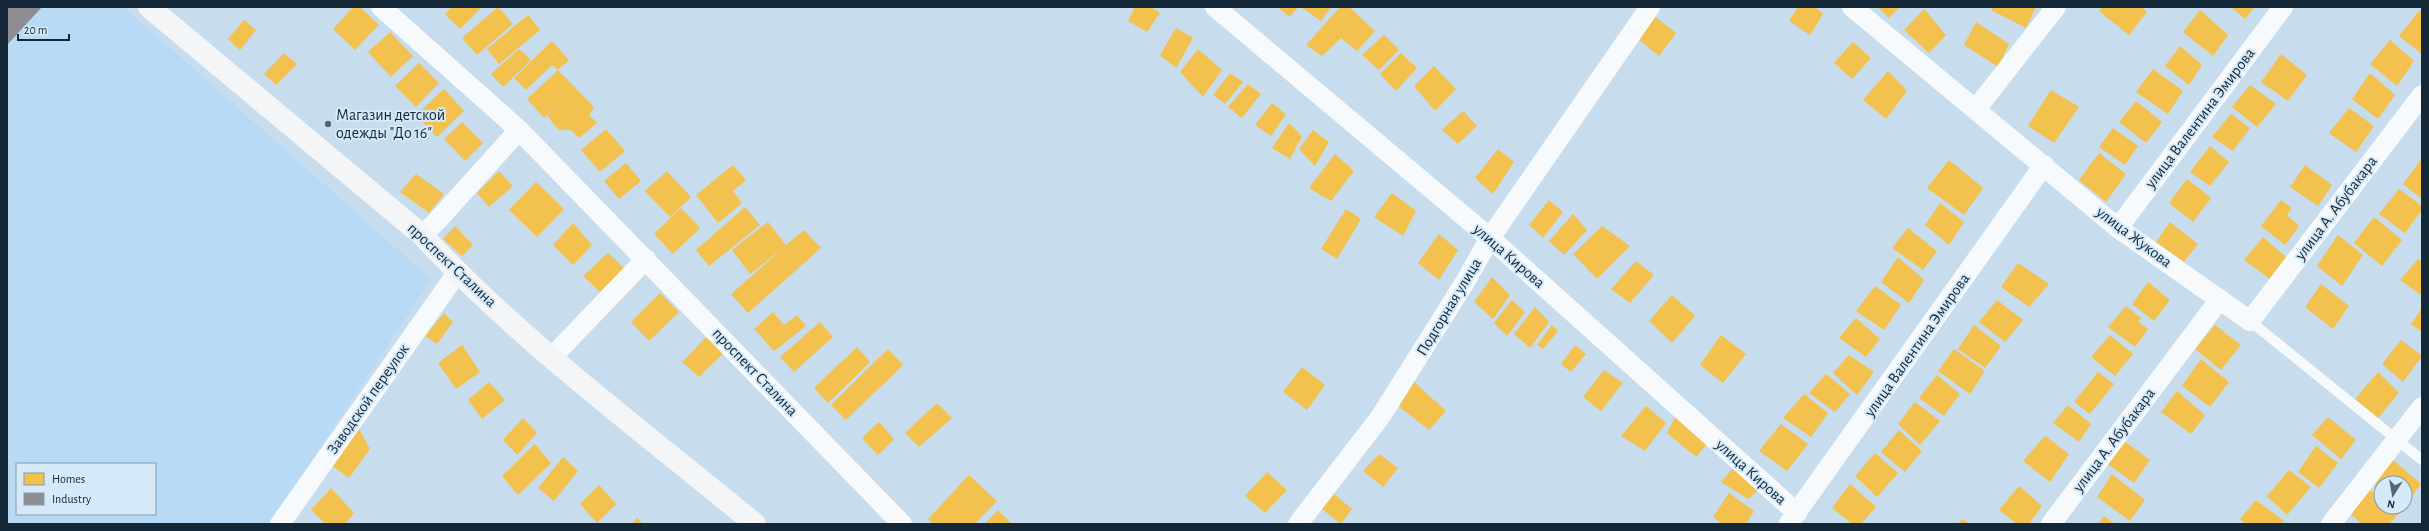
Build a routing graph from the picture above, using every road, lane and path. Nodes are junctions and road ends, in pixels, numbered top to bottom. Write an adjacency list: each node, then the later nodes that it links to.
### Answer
1 (149, 7): 13 (street, проспект Сталина)
2 (381, 7): 10 (street, проспект Сталина)
3 (1216, 7): 14 (street, улица Кирова)
4 (1650, 7): 14 (street, Подгорная улица)
5 (1852, 7): 9 (street, улица Жукова)
6 (2056, 7): 9 (street)
7 (2283, 7): 12 (street, улица Валентина Эмирова)
8 (2422, 95): 18 (street, улица А. Абубакара)
9 (1976, 109): 11 (street, улица Жукова)
10 (519, 130): 13 (street); 15 (street, проспект Сталина)
11 (2044, 165): 12 (street, улица Жукова); 23 (street, улица Валентина Эмирова)
12 (2118, 228): 17 (street, улица Жукова)
13 (422, 235): 16 (street, проспект Сталина)
14 (1490, 238): 23 (street, улица Кирова); 27 (street, Подгорная улица)
15 (646, 260): 19 (street); 26 (street, проспект Сталина)
16 (457, 273): 19 (street, проспект Сталина); 24 (street, Заводской переулок)
17 (2220, 299): 18 (street, улица Жукова); 28 (street, улица А. Абубакара)
18 (2250, 321): 21 (lane, улица Жукова)
19 (552, 357): 25 (street, проспект Сталина)
20 (2422, 407): 21 (street)
21 (2396, 440): 22 (lane, улица Жукова); 29 (street)
22 (2422, 460)
23 (1793, 518)
24 (286, 521)
25 (755, 524)
26 (902, 524)
27 (1298, 524)
28 (2051, 524)
29 (2331, 524)

